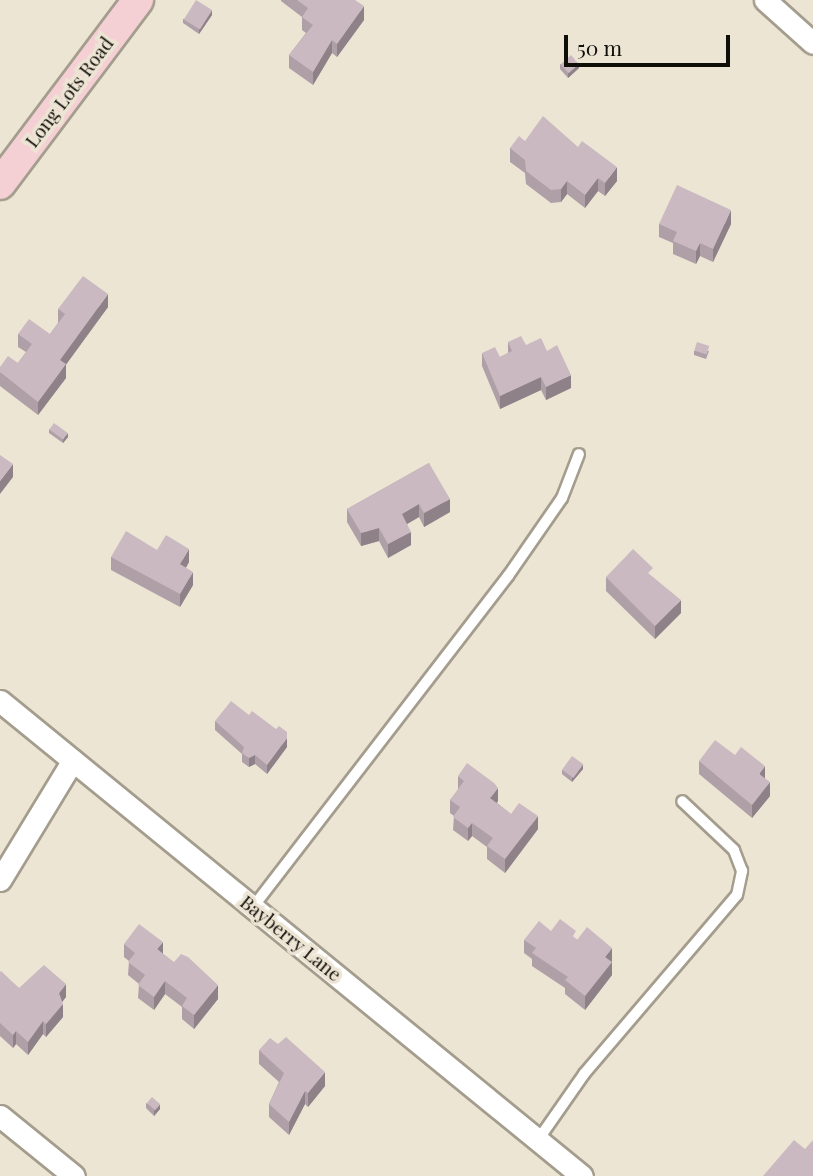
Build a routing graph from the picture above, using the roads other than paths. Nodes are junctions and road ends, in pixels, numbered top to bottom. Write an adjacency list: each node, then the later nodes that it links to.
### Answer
1 (138, 0): 4 (main road, Long Lots Road)
2 (765, 0): 3 (street)
3 (813, 43)
4 (0, 184)
5 (579, 454): 10 (lane)
6 (0, 701): 7 (street, Bayberry Lane)
7 (73, 760): 9 (street); 10 (street, Bayberry Lane)
8 (682, 801): 12 (lane)
9 (0, 880)
10 (253, 907): 12 (street, Bayberry Lane)
11 (0, 1116): 13 (street)
12 (538, 1140): 14 (street, Bayberry Lane)
13 (74, 1176)
14 (582, 1176)

